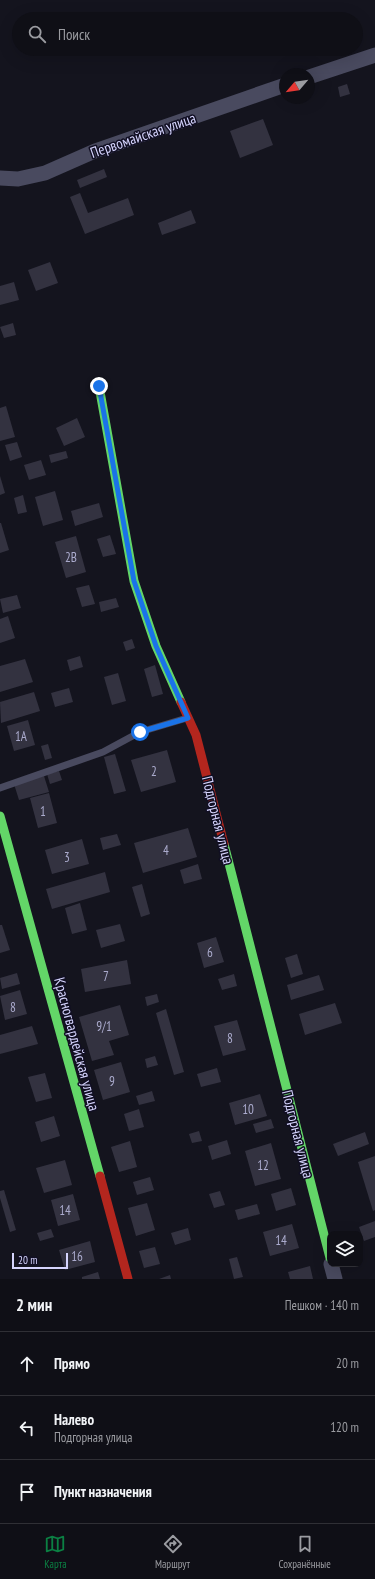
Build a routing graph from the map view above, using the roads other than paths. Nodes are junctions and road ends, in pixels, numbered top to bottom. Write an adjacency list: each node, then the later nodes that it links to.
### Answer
1 (375, 55): 2 (street)
2 (315, 75)
3 (279, 88): 4 (street, Первомайская улица)
4 (0, 178)
5 (99, 386): 6 (street, Подгорная улица)
6 (188, 718): 7 (lane); 9 (street, Подгорная улица)
7 (0, 788)
8 (0, 816): 11 (street, Красногвардейская улица)
9 (327, 1246)
10 (333, 1267): 12 (street)
11 (128, 1279)
12 (335, 1279)

